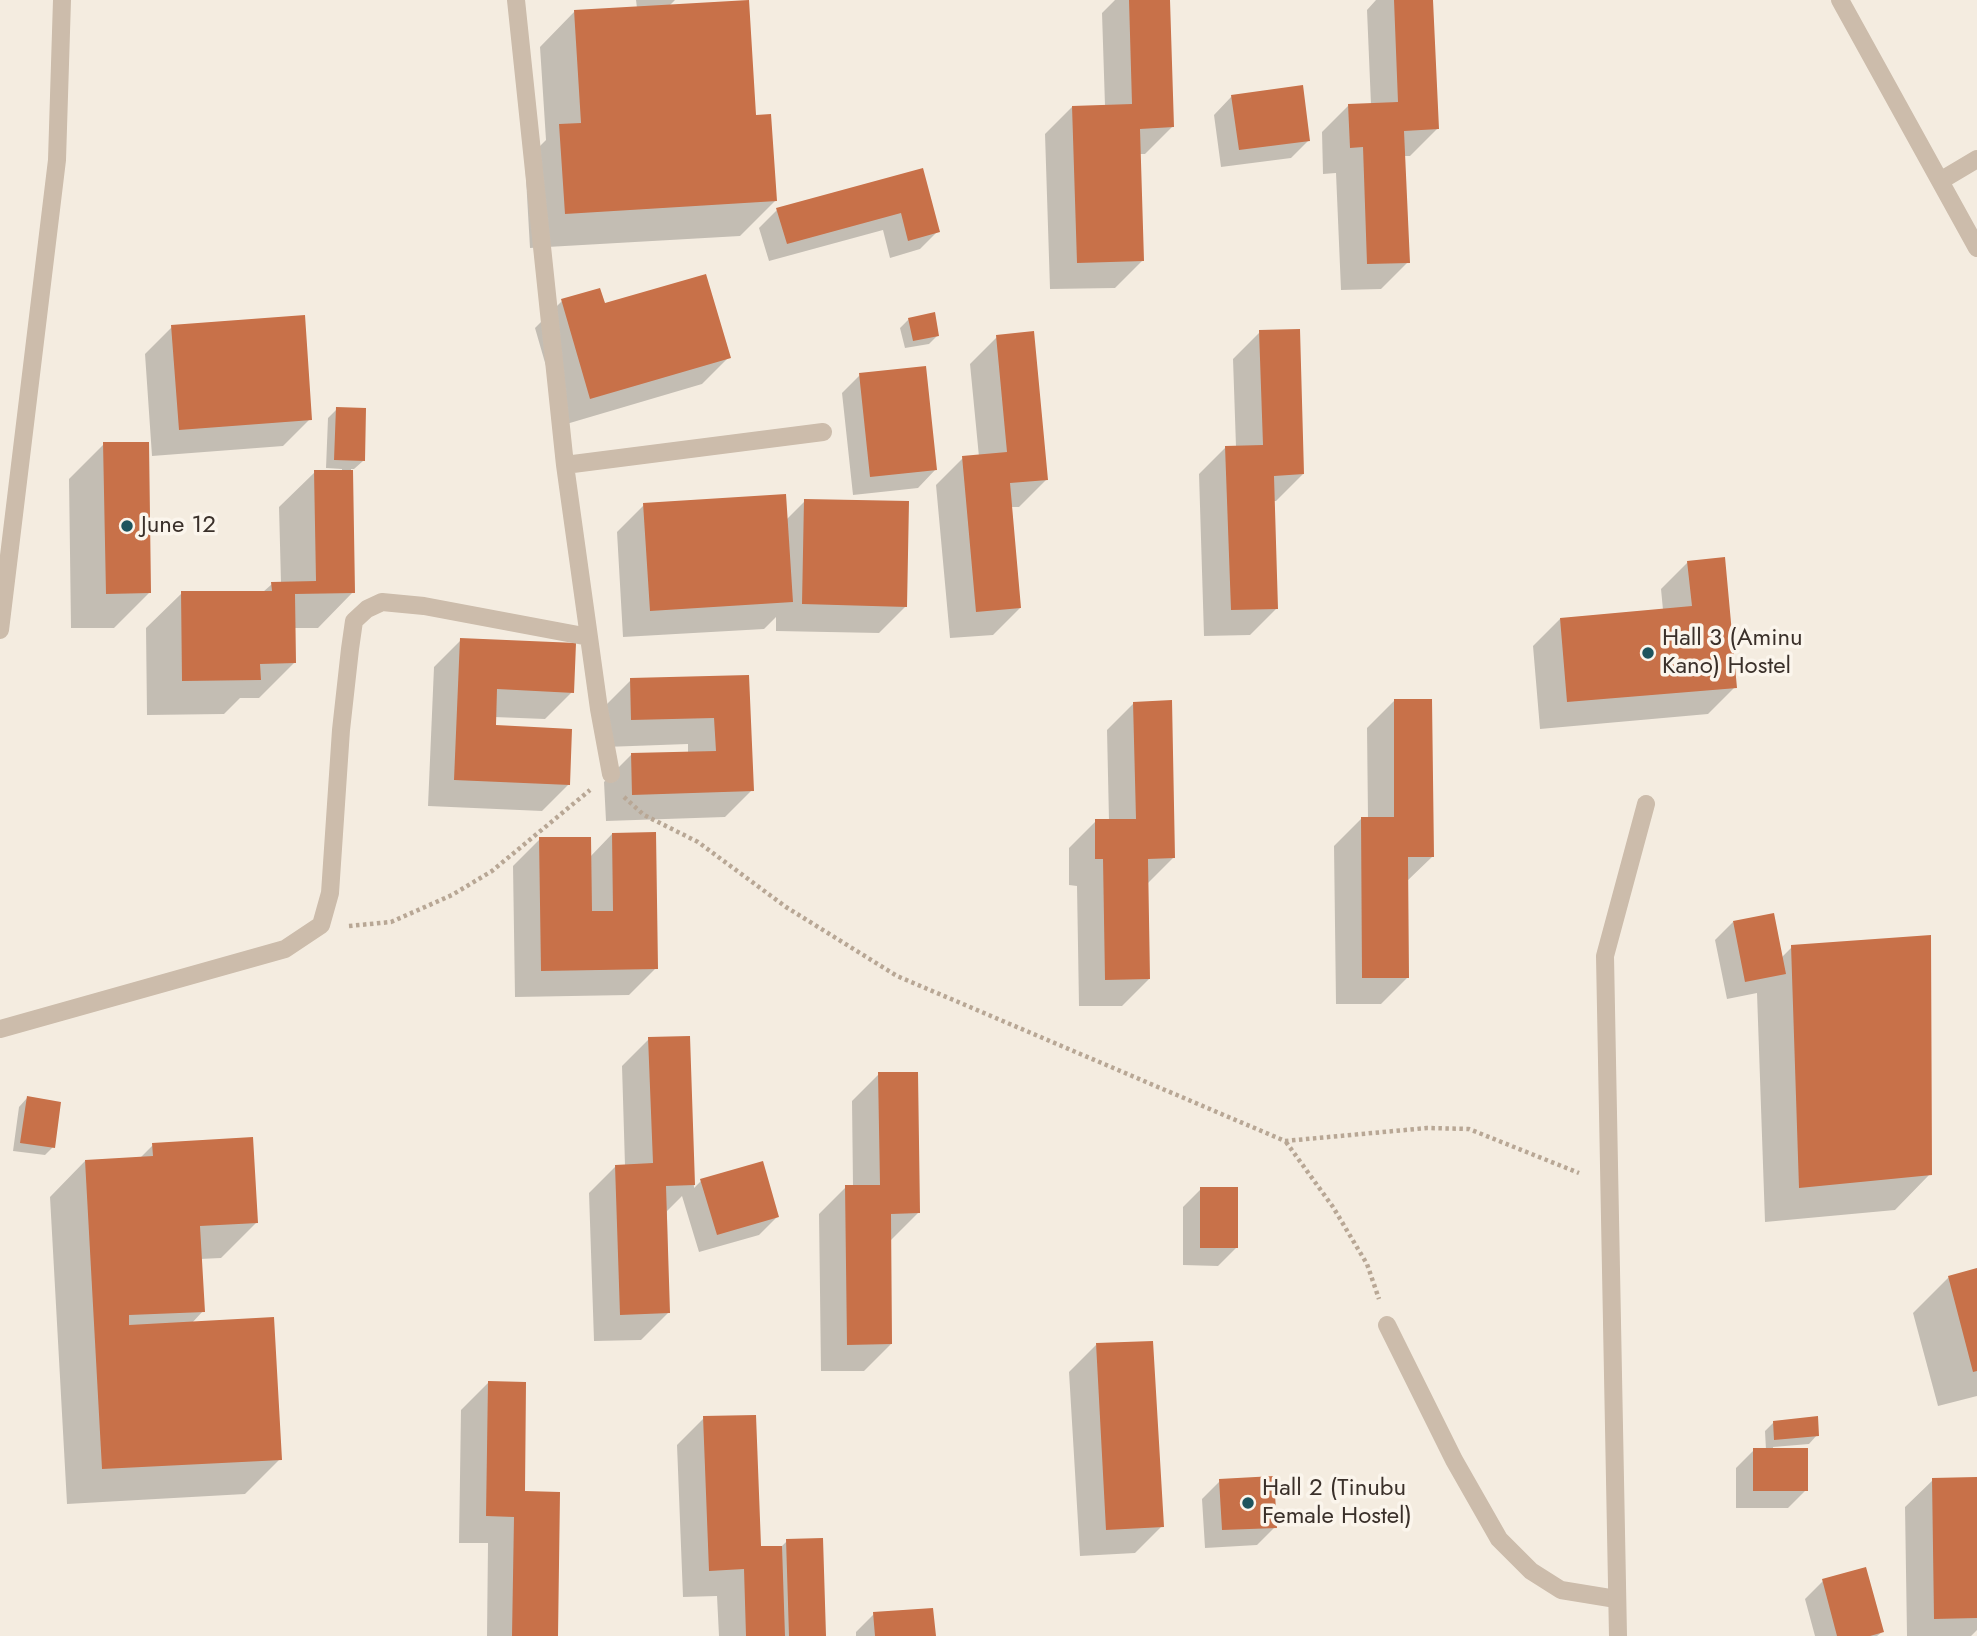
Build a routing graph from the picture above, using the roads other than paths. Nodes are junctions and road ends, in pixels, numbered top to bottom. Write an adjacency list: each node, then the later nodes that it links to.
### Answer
1 (62, 0): 9 (street)
2 (516, 0): 8 (street)
3 (1840, 0): 5 (street)
4 (1977, 159): 5 (street)
5 (1940, 181): 6 (street)
6 (1977, 248)
7 (823, 432): 8 (street)
8 (565, 465): 10 (street)
9 (0, 630)
10 (589, 637): 11 (street); 13 (street)
11 (611, 774)
12 (1646, 804): 15 (street)
13 (0, 1029)
14 (1387, 1325): 15 (street)
15 (1616, 1598): 16 (street)
16 (1618, 1636)

